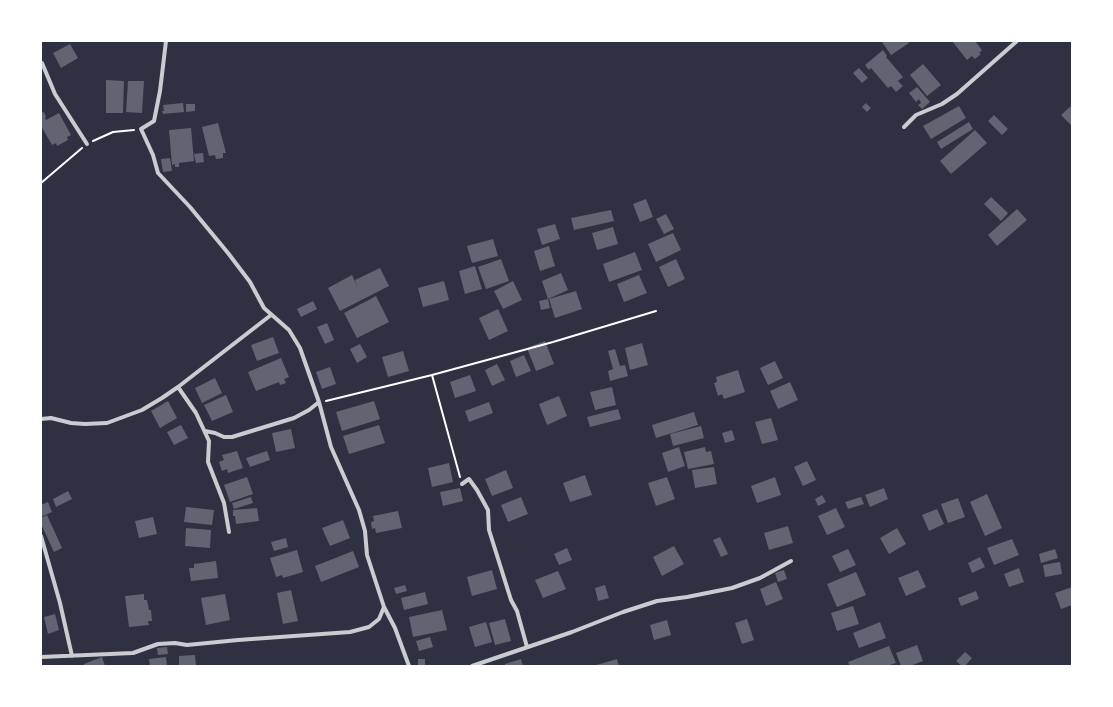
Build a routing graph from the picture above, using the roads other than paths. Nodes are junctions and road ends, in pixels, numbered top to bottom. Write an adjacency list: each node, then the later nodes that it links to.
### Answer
1 (166, 41): 6 (street)
2 (1017, 41): 4 (street)
3 (42, 63): 5 (street)
4 (904, 127)
5 (87, 144)
6 (271, 315): 7 (street); 8 (street)
7 (178, 387): 9 (street); 10 (street)
8 (319, 402): 10 (street); 15 (street)
9 (41, 419)
10 (206, 431): 12 (street)
11 (462, 484): 16 (street)
12 (229, 532)
13 (41, 536): 17 (street)
14 (791, 561): 16 (street)
15 (384, 606): 17 (street); 19 (street)
16 (527, 647): 20 (street)
17 (72, 656): 18 (street)
18 (41, 657)
19 (409, 666)
20 (472, 666)

